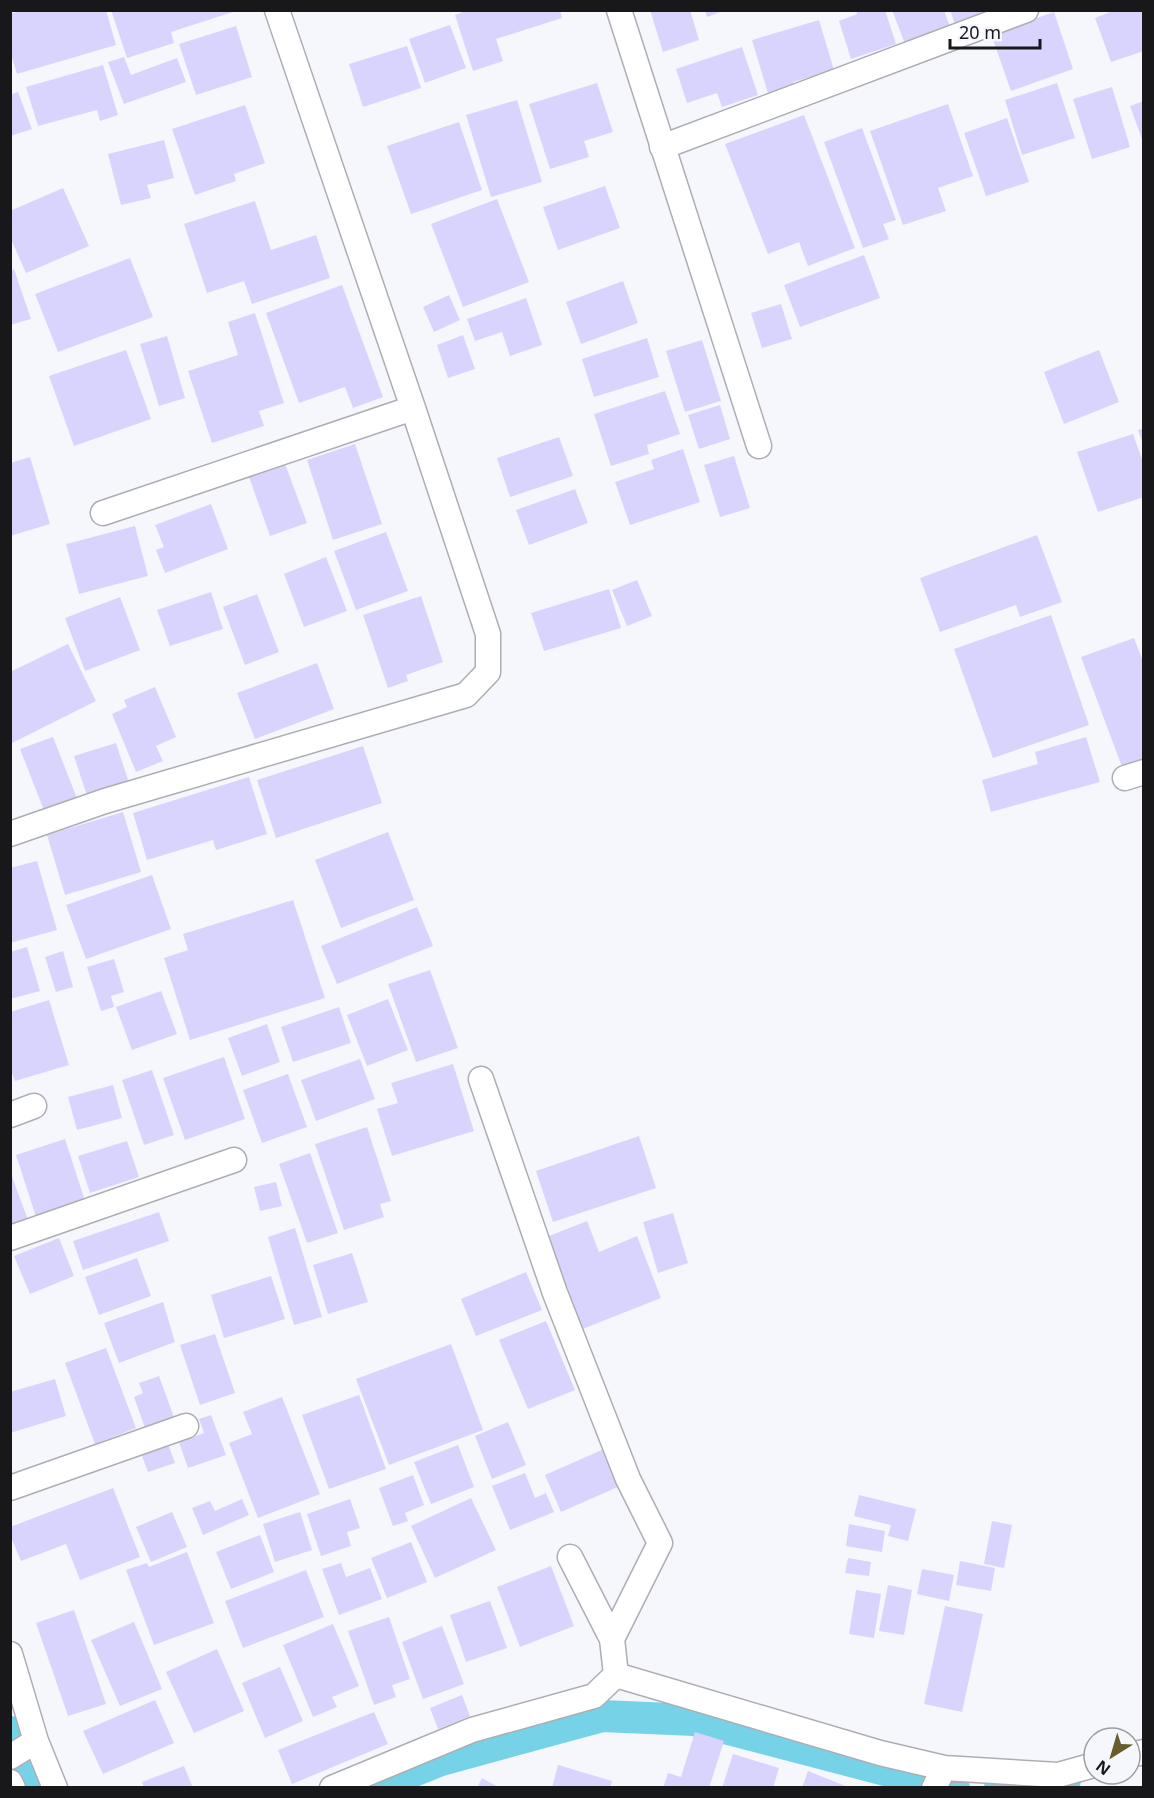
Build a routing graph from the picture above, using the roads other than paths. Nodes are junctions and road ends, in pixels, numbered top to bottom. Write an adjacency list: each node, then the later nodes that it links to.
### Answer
1 (277, 10): 5 (street)
2 (619, 10): 4 (street)
3 (1026, 10): 4 (street)
4 (662, 147): 6 (street)
5 (413, 408): 7 (street); 8 (street)
6 (759, 446)
7 (103, 513)
8 (10, 834)
9 (481, 1079): 17 (street)
10 (34, 1106): 11 (street)
11 (10, 1115)
12 (234, 1160): 13 (street)
13 (10, 1238)
14 (186, 1426): 15 (street)
15 (10, 1488)
16 (570, 1557): 17 (street)
17 (612, 1639): 19 (street)
18 (10, 1654): 20 (street)
19 (616, 1675): 22 (street); 26 (street)
20 (24, 1749): 25 (street)
21 (1082, 1768): 22 (street)
22 (939, 1778)
23 (10, 1782): 24 (street)
24 (13, 1788)
25 (55, 1788)
26 (332, 1788)

